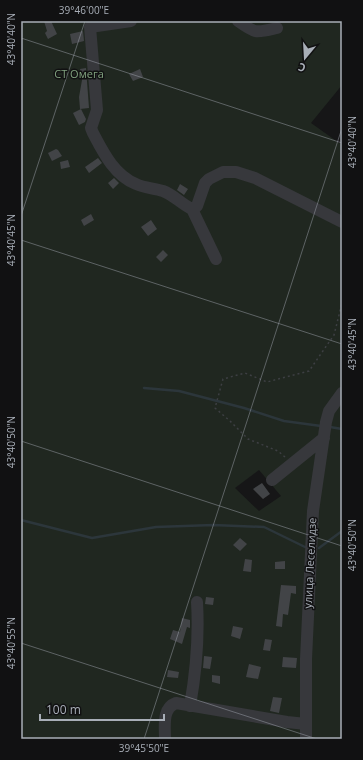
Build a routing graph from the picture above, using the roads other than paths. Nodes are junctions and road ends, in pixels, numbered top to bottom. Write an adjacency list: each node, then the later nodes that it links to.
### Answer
1 (130, 21): 4 (street)
2 (238, 21): 3 (street)
3 (277, 28)
4 (192, 209): 5 (street); 6 (street)
5 (342, 222)
6 (216, 259)
7 (342, 393): 8 (street, улица Леселидзе)
8 (324, 438): 9 (street); 12 (street, улица Леселидзе)
9 (272, 480)
10 (197, 602): 11 (street)
11 (190, 706): 12 (street); 13 (street)
12 (306, 724): 14 (street, улица Леселидзе)
13 (165, 739)
14 (306, 739)

